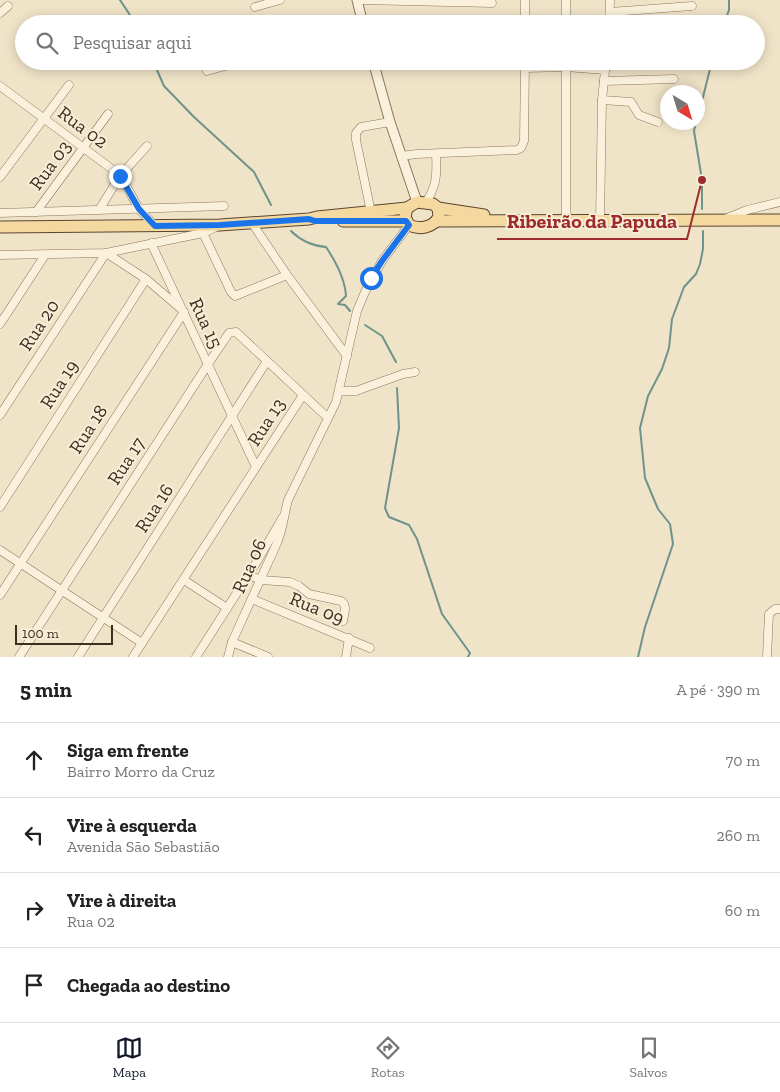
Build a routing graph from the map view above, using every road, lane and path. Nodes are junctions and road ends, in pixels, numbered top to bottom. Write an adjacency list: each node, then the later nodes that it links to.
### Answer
1 (280, 0): 10 (street)
2 (357, 0): 13 (street)
3 (362, 0): 7 (street)
4 (525, 0): 14 (street)
5 (566, 0): 15 (street)
6 (610, 0): 11 (street)
7 (492, 4)
8 (8, 6): 12 (street)
9 (692, 6): 11 (street)
10 (255, 7)
11 (610, 12): 16 (street)
12 (0, 13)
13 (361, 15)
14 (525, 15)
15 (566, 15)
16 (610, 15)
17 (211, 70): 22 (street)
18 (376, 70): 30 (street)
19 (525, 70): 34 (street)
20 (566, 70): 55 (street)
21 (605, 70): 24 (street)
22 (207, 71)
23 (674, 79): 24 (street)
24 (604, 80): 27 (street)
25 (69, 85): 29 (street)
26 (1, 89): 29 (street, Rua 02)
27 (602, 100): 31 (street); 54 (street)
28 (108, 114): 33 (street, Rua 03)
29 (44, 118): 33 (street, Rua 02); 37 (street)
30 (390, 122): 35 (street); 45 (street)
31 (658, 122)
32 (147, 146): 36 (street)
33 (83, 147): 36 (street, Rua 02); 44 (street, Rua 03)
34 (436, 154): 35 (street); 39 (street)
35 (401, 156): 39 (street)
36 (120, 176): 42 (street, Rua 02); 43 (street)
37 (0, 177)
38 (780, 202): 50 (street)
39 (417, 204): 41 (main road); 45 (main road); 57 (main road)
40 (224, 206): 42 (street)
41 (438, 208): 49 (main road); 53 (main road)
42 (139, 209): 43 (street); 59 (street, Rua 02)
43 (99, 210): 44 (street)
44 (36, 212): 46 (street)
45 (371, 212): 48 (main road)
46 (0, 213)
47 (780, 215): 51 (main road)
48 (309, 219): 56 (main road); 57 (main road)
49 (516, 220): 53 (main road); 55 (main road)
50 (722, 220): 51 (main road); 54 (main road)
51 (739, 220): 52 (main road)
52 (780, 220)
53 (437, 221): 57 (main road)
54 (600, 221): 55 (main road)
55 (566, 222)
56 (252, 223): 58 (main road); 66 (street)
57 (407, 223): 70 (street, Rua 06)
58 (220, 225): 59 (main road); 61 (street)
59 (155, 226): 60 (main road)
60 (0, 227)
61 (203, 233): 62 (street); 66 (street)
62 (151, 243): 63 (street); 68 (street, Rua 15)
63 (106, 253): 65 (street); 67 (street); 76 (street, Rua 20)
64 (0, 255): 65 (street)
65 (45, 255): 69 (street)
66 (287, 275): 70 (street)
67 (146, 279): 68 (street); 80 (street, Rua 19)
68 (184, 312): 72 (street, Rua 15); 83 (street, Rua 18)
69 (0, 324)
70 (347, 356): 74 (street, Rua 06)
71 (267, 361): 72 (street, Rua 17); 75 (street); 77 (street, Rua 16)
72 (208, 364): 77 (street, Rua 15); 87 (street, Rua 17)
73 (415, 372): 74 (street)
74 (339, 391): 78 (street, Rua 06)
75 (303, 395): 78 (street); 79 (street, Rua 13)
76 (0, 415)
77 (233, 416): 79 (street, Rua 15); 92 (street, Rua 16)
78 (328, 418): 81 (street, Rua 06)
79 (256, 467): 85 (street, Rua 13)
80 (0, 507)
81 (284, 516): 84 (street); 86 (street, Rua 06)
82 (0, 550): 83 (street)
83 (20, 563): 87 (street); 88 (street, Rua 18)
84 (248, 575): 86 (street); 90 (street)
85 (184, 580): 90 (street); 96 (street, Rua 13)
86 (261, 580): 89 (street, Rua 06); 93 (street)
87 (61, 590): 92 (street); 98 (street, Rua 17)
88 (0, 595)
89 (252, 599): 94 (street, Rua 09); 95 (street, Rua 06)
90 (227, 608): 101 (street)
91 (776, 610): 105 (street)
92 (104, 617): 96 (street); 99 (street, Rua 16)
93 (343, 621)
94 (349, 638): 97 (street, Rua 09); 104 (street)
95 (232, 642): 102 (street, Rua 06); 103 (street)
96 (142, 643): 100 (street, Rua 13)
97 (370, 648)
98 (18, 657)
99 (78, 657)
100 (133, 657)
101 (196, 657)
102 (228, 657)
103 (268, 657)
104 (346, 657)
105 (767, 657)

